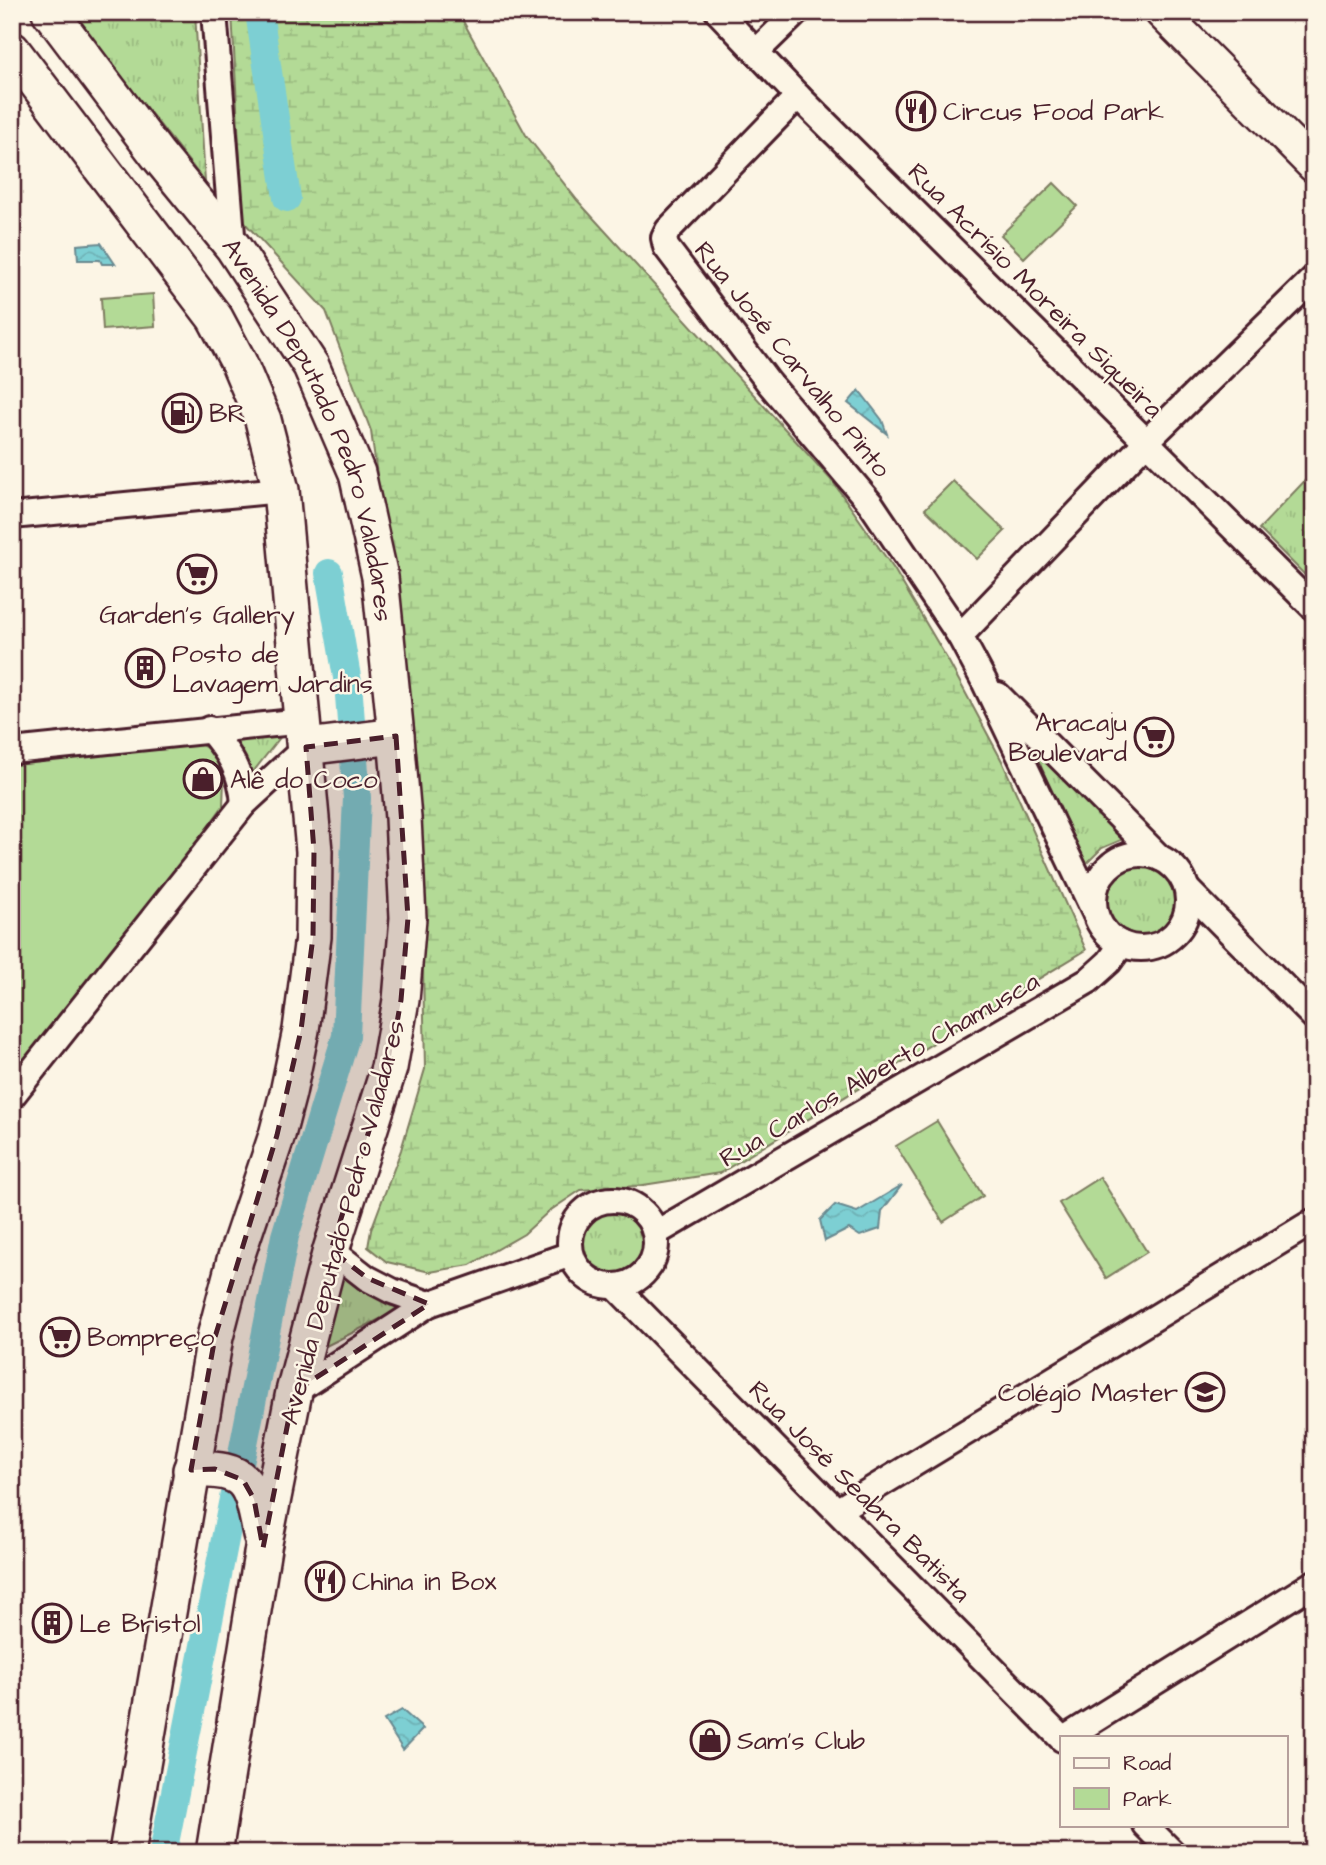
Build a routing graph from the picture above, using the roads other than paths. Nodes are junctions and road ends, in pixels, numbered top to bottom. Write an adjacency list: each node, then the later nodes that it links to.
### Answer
1 (50, 12): 10 (main road, Avenida Deputado Pedro Valadares)
2 (214, 12): 10 (street)
3 (718, 12): 7 (street, Rua Acrísio Moreira Siqueira)
4 (797, 12): 7 (street)
5 (1161, 12): 9 (street)
6 (12, 50): 13 (main road, Avenida Deputado Pedro Valadares)
7 (756, 52): 8 (street, Rua Acrísio Moreira Siqueira)
8 (798, 96): 12 (street, Rua Acrísio Moreira Siqueira); 16 (street, Rua José Carvalho Pinto)
9 (1314, 166)
10 (233, 247): 20 (main road, Avenida Deputado Pedro Valadares)
11 (1314, 278): 12 (street)
12 (1146, 442): 15 (street, Rua Acrísio Moreira Siqueira); 16 (street)
13 (281, 490): 14 (street); 19 (main road, Avenida Deputado Pedro Valadares)
14 (12, 516)
15 (1314, 608)
16 (960, 636): 17 (street, Rua José Carvalho Pinto)
17 (984, 681): 23 (street, Rua José Carvalho Pinto); 25 (street, Rua José Carvalho Pinto)
18 (209, 729): 19 (street); 21 (street); 22 (street)
19 (312, 737): 20 (main road); 22 (street); 36 (main road, Avenida Deputado Pedro Valadares)
20 (384, 737): 31 (main road, Avenida Deputado Pedro Valadares)
21 (12, 751)
22 (244, 804): 28 (street)
23 (1160, 858): 24 (street); 25 (street)
24 (1186, 889): 26 (street); 27 (street)
25 (1096, 913): 26 (street)
26 (1122, 944): 30 (street, Rua Carlos Alberto Chamusca)
27 (1314, 1017)
28 (12, 1096)
29 (1314, 1221): 37 (street)
30 (656, 1233): 32 (street); 33 (street)
31 (331, 1250): 34 (street); 35 (main road, Avenida Deputado Pedro Valadares)
32 (570, 1254): 33 (street); 34 (street)
33 (616, 1287): 37 (street, Rua José Seabra Batista)
34 (429, 1304): 35 (street)
35 (294, 1392): 38 (main road, Avenida Deputado Pedro Valadares)
36 (203, 1470): 38 (main road); 43 (main road, Avenida Deputado Pedro Valadares)
37 (838, 1510): 41 (street, Rua José Seabra Batista)
38 (263, 1548): 44 (main road, Avenida Deputado Pedro Valadares)
39 (1314, 1583): 40 (street)
40 (1069, 1736)
41 (1060, 1737)
42 (1146, 1826): 45 (street)
43 (127, 1853)
44 (214, 1853)
45 (1173, 1853)

